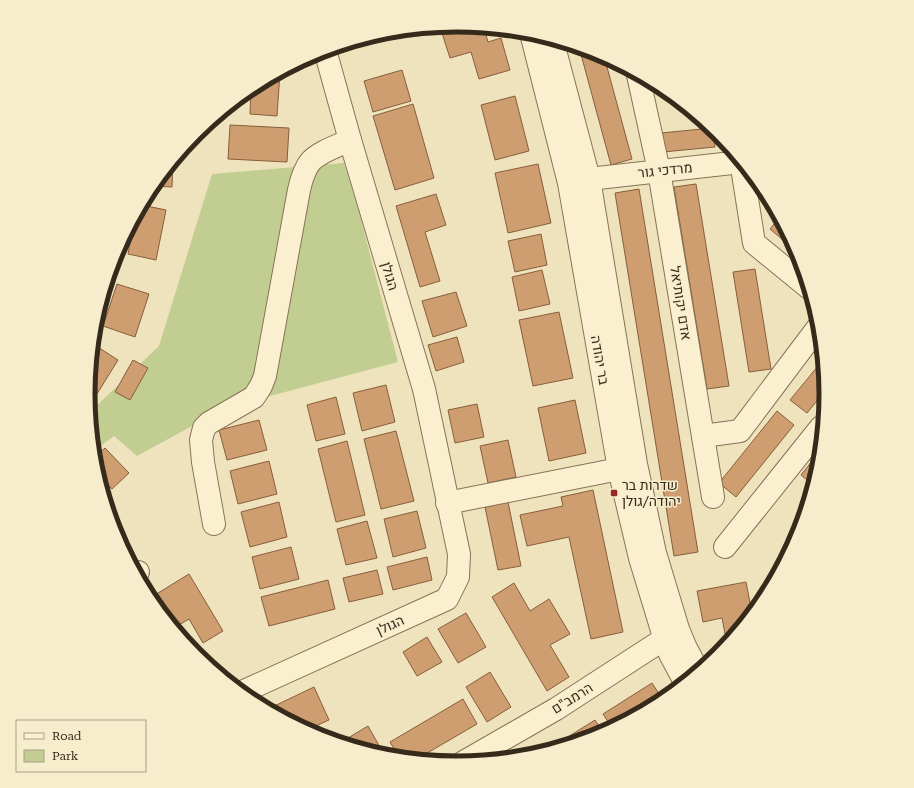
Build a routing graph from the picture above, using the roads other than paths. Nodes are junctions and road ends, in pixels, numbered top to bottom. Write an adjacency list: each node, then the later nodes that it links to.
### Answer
1 (533, 40): 14 (street, בר יהודה)
2 (554, 45): 9 (street, בר יהודה)
3 (328, 56): 5 (street, הגולן)
4 (640, 81): 7 (street, אדם יקותיאל)
5 (350, 140): 16 (street, הגולן); 17 (street)
6 (734, 162): 7 (street, מרדכי גור)
7 (659, 171): 9 (street, מרדכי גור); 13 (street, אדם יקותיאל)
8 (743, 173): 10 (street)
9 (589, 179): 19 (street, בר יהודה)
10 (801, 282)
11 (814, 333): 13 (street)
12 (817, 432): 18 (street)
13 (703, 436): 15 (street, אדם יקותיאל)
14 (619, 469): 16 (street); 19 (street, בר יהודה)
15 (712, 497)
16 (447, 503): 22 (street, הגולן)
17 (214, 524)
18 (725, 547)
19 (673, 638): 20 (street, בר יהודה); 21 (street, בר יהודה); 23 (street, הרמב"ם)
20 (695, 667)
21 (682, 677)
22 (248, 689)
23 (474, 755)

